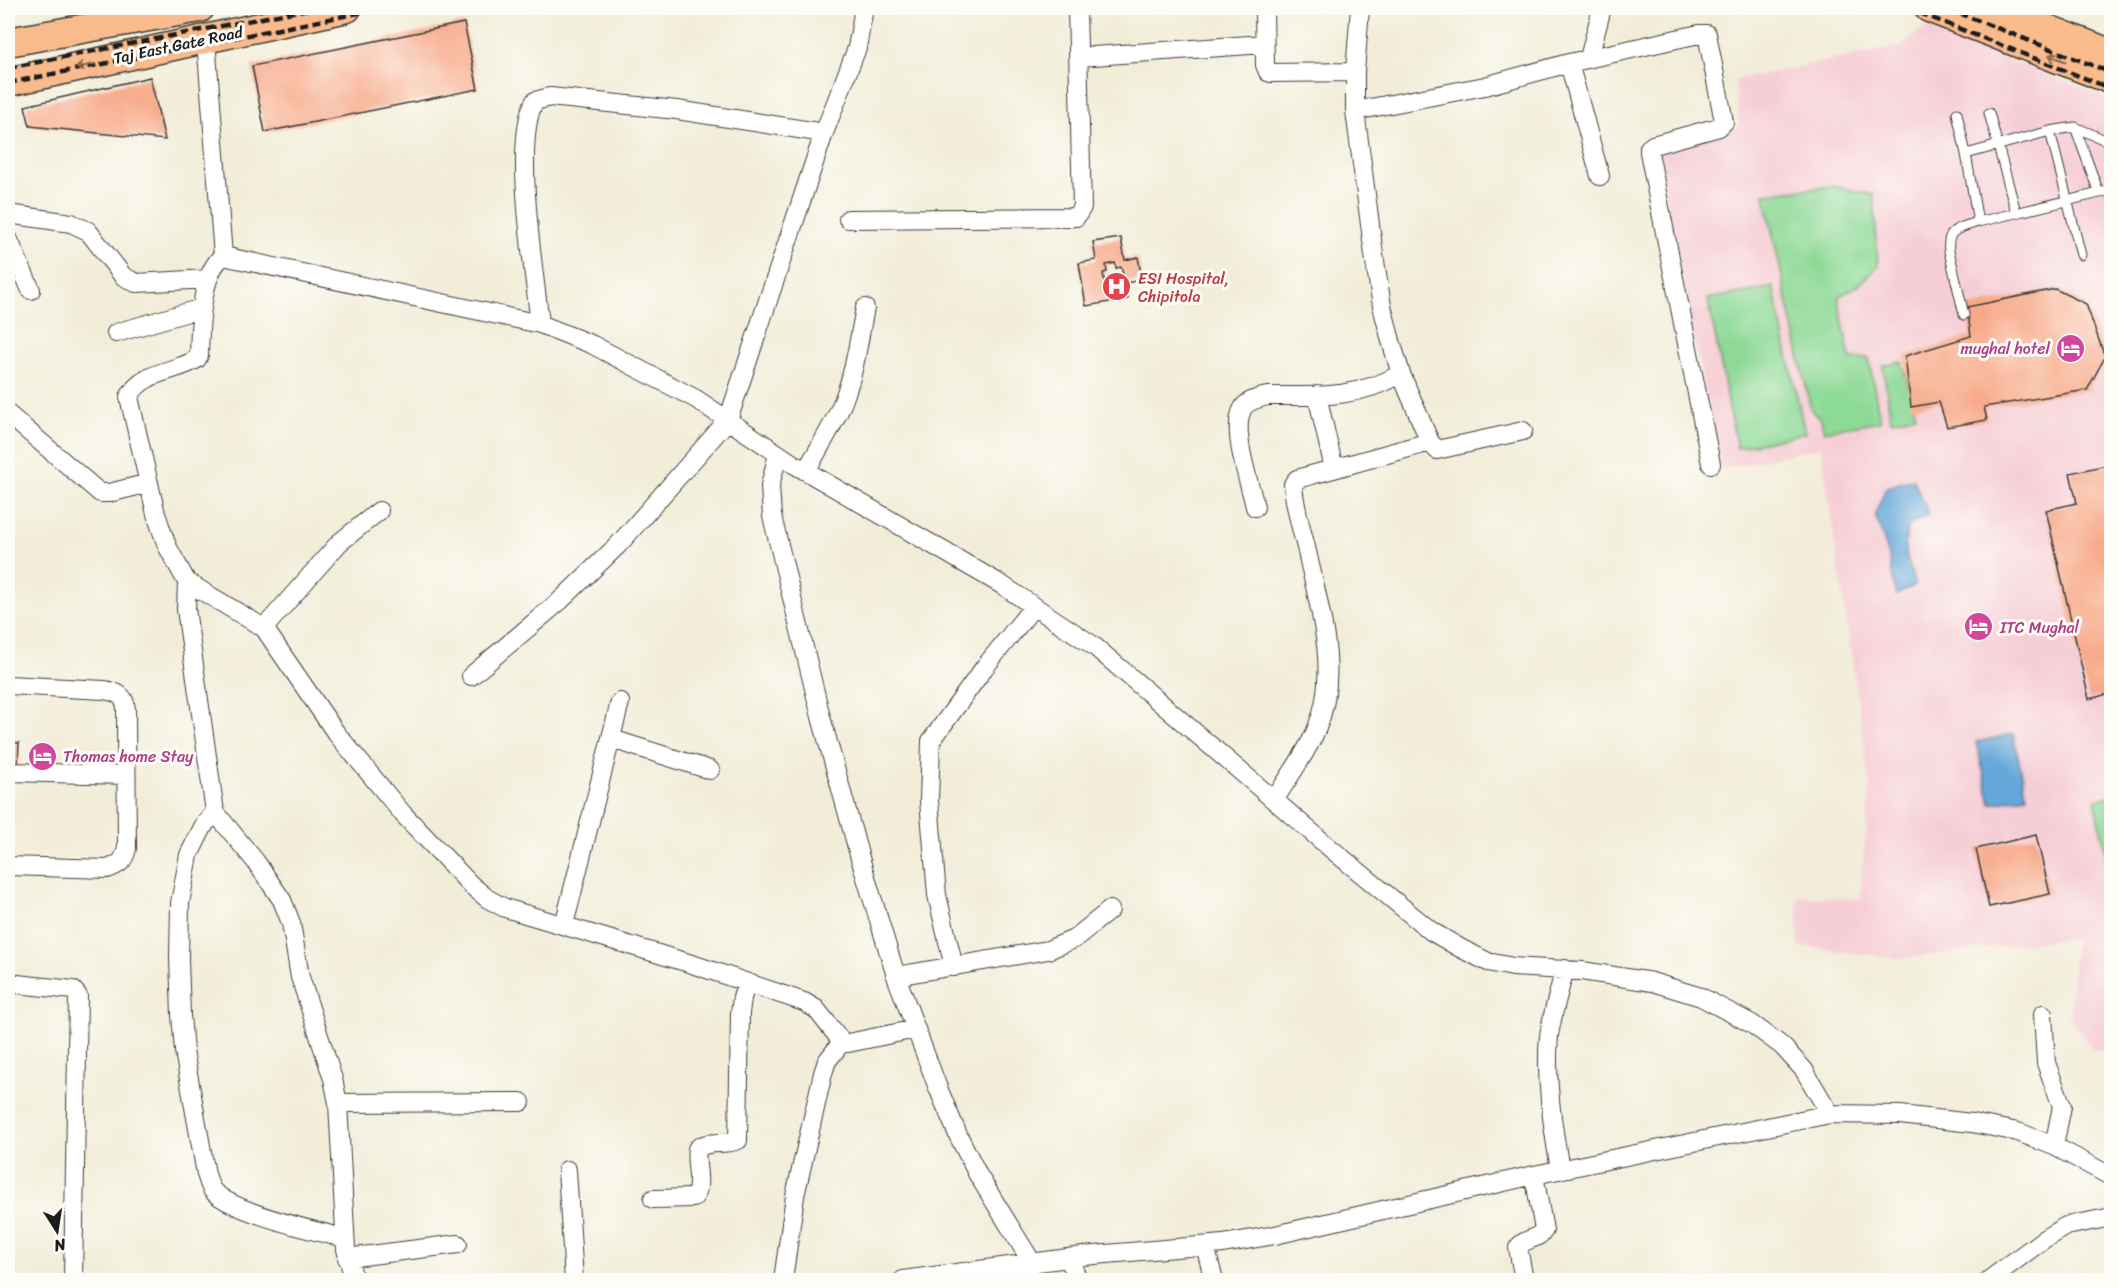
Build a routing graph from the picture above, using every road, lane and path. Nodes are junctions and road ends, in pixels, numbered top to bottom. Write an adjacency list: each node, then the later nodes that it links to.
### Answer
1 (200, 8): 11 (main road)
2 (347, 8): 10 (main road, Taj East Gate Road)
3 (864, 8): 25 (street)
4 (1077, 8): 14 (street)
5 (1264, 8): 12 (street)
6 (1360, 8): 17 (street)
7 (1602, 8): 15 (street)
8 (1929, 8): 18 (main road, one-way to 8)
9 (1994, 8): 13 (main road)
10 (206, 40): 19 (main road, Taj East Gate Road, one-way to 19); 39 (street)
11 (8, 42)
12 (1264, 44): 14 (street); 17 (street)
13 (2112, 54)
14 (1079, 57): 35 (street)
15 (1589, 58): 16 (street); 54 (street)
16 (1569, 63): 20 (street); 29 (street)
17 (1355, 72): 20 (street)
18 (2112, 80)
19 (8, 82)
20 (1355, 111): 47 (street)
21 (1957, 113): 28 (lane)
22 (1989, 113): 27 (lane)
23 (2075, 127): 24 (lane); 26 (lane); 31 (lane)
24 (2050, 130): 27 (lane); 32 (lane)
25 (825, 133): 45 (street); 50 (street)
26 (2112, 143)
27 (1998, 144): 28 (lane); 33 (lane)
28 (1966, 154): 36 (lane)
29 (1600, 176)
30 (2112, 190): 31 (lane)
31 (2099, 193): 32 (lane)
32 (2067, 200): 33 (lane); 38 (lane)
33 (2016, 212): 36 (lane)
34 (8, 214): 40 (street)
35 (848, 219)
36 (1978, 222): 44 (lane)
37 (8, 238): 41 (street)
38 (2081, 255)
39 (223, 256): 40 (street); 45 (street)
40 (208, 279): 42 (street)
41 (31, 290)
42 (202, 308): 46 (street); 57 (street)
43 (865, 308): 56 (street)
44 (1964, 315)
45 (540, 324): 50 (street)
46 (116, 333)
47 (1401, 374): 48 (street); 52 (street)
48 (1317, 395): 55 (street); 58 (street)
49 (8, 414): 57 (street)
50 (728, 420): 53 (street); 63 (street)
51 (1523, 431): 52 (street)
52 (1430, 442): 55 (street)
53 (778, 454): 56 (street); 77 (street)
54 (1711, 464)
55 (1334, 469): 70 (street)
56 (806, 471): 61 (street)
57 (149, 483): 60 (street)
58 (1255, 507)
59 (379, 511): 62 (street)
60 (187, 582): 62 (street); 71 (street)
61 (1034, 606): 70 (street); 75 (street)
62 (264, 628): 74 (street)
63 (471, 675)
64 (8, 685): 69 (street)
65 (620, 702): 66 (street)
66 (612, 739): 67 (street); 74 (street)
67 (710, 770)
68 (8, 772): 69 (street)
69 (126, 775): 72 (street)
70 (1275, 799): 76 (street)
71 (215, 812): 84 (street); 93 (street)
72 (8, 866)
73 (1110, 910): 75 (street)
74 (564, 925): 78 (street)
75 (954, 967): 77 (street)
76 (1565, 969): 85 (street); 88 (street)
77 (896, 976): 81 (street)
78 (747, 982): 82 (street); 91 (street)
79 (8, 983): 99 (street)
80 (2043, 1014): 86 (street)
81 (916, 1029): 82 (street); 98 (street)
82 (842, 1042): 102 (street)
83 (521, 1102): 84 (street)
84 (338, 1103): 93 (street)
85 (1830, 1114): 86 (street); 88 (street)
86 (2054, 1146): 90 (street)
87 (567, 1170): 101 (street)
88 (1560, 1170): 89 (street)
89 (1534, 1175): 95 (street); 106 (street)
90 (2112, 1177)
91 (653, 1199)
92 (2112, 1217): 107 (street)
93 (345, 1238): 96 (street)
94 (458, 1244): 96 (street)
95 (1206, 1246): 97 (street); 105 (street)
96 (347, 1257): 100 (street)
97 (1069, 1258): 98 (street); 104 (street)
98 (1034, 1264): 103 (street)
99 (73, 1281)
100 (354, 1281)
101 (574, 1281)
102 (783, 1281)
103 (903, 1281)
104 (1078, 1281)
105 (1214, 1281)
106 (1524, 1281)
107 (1989, 1281)

